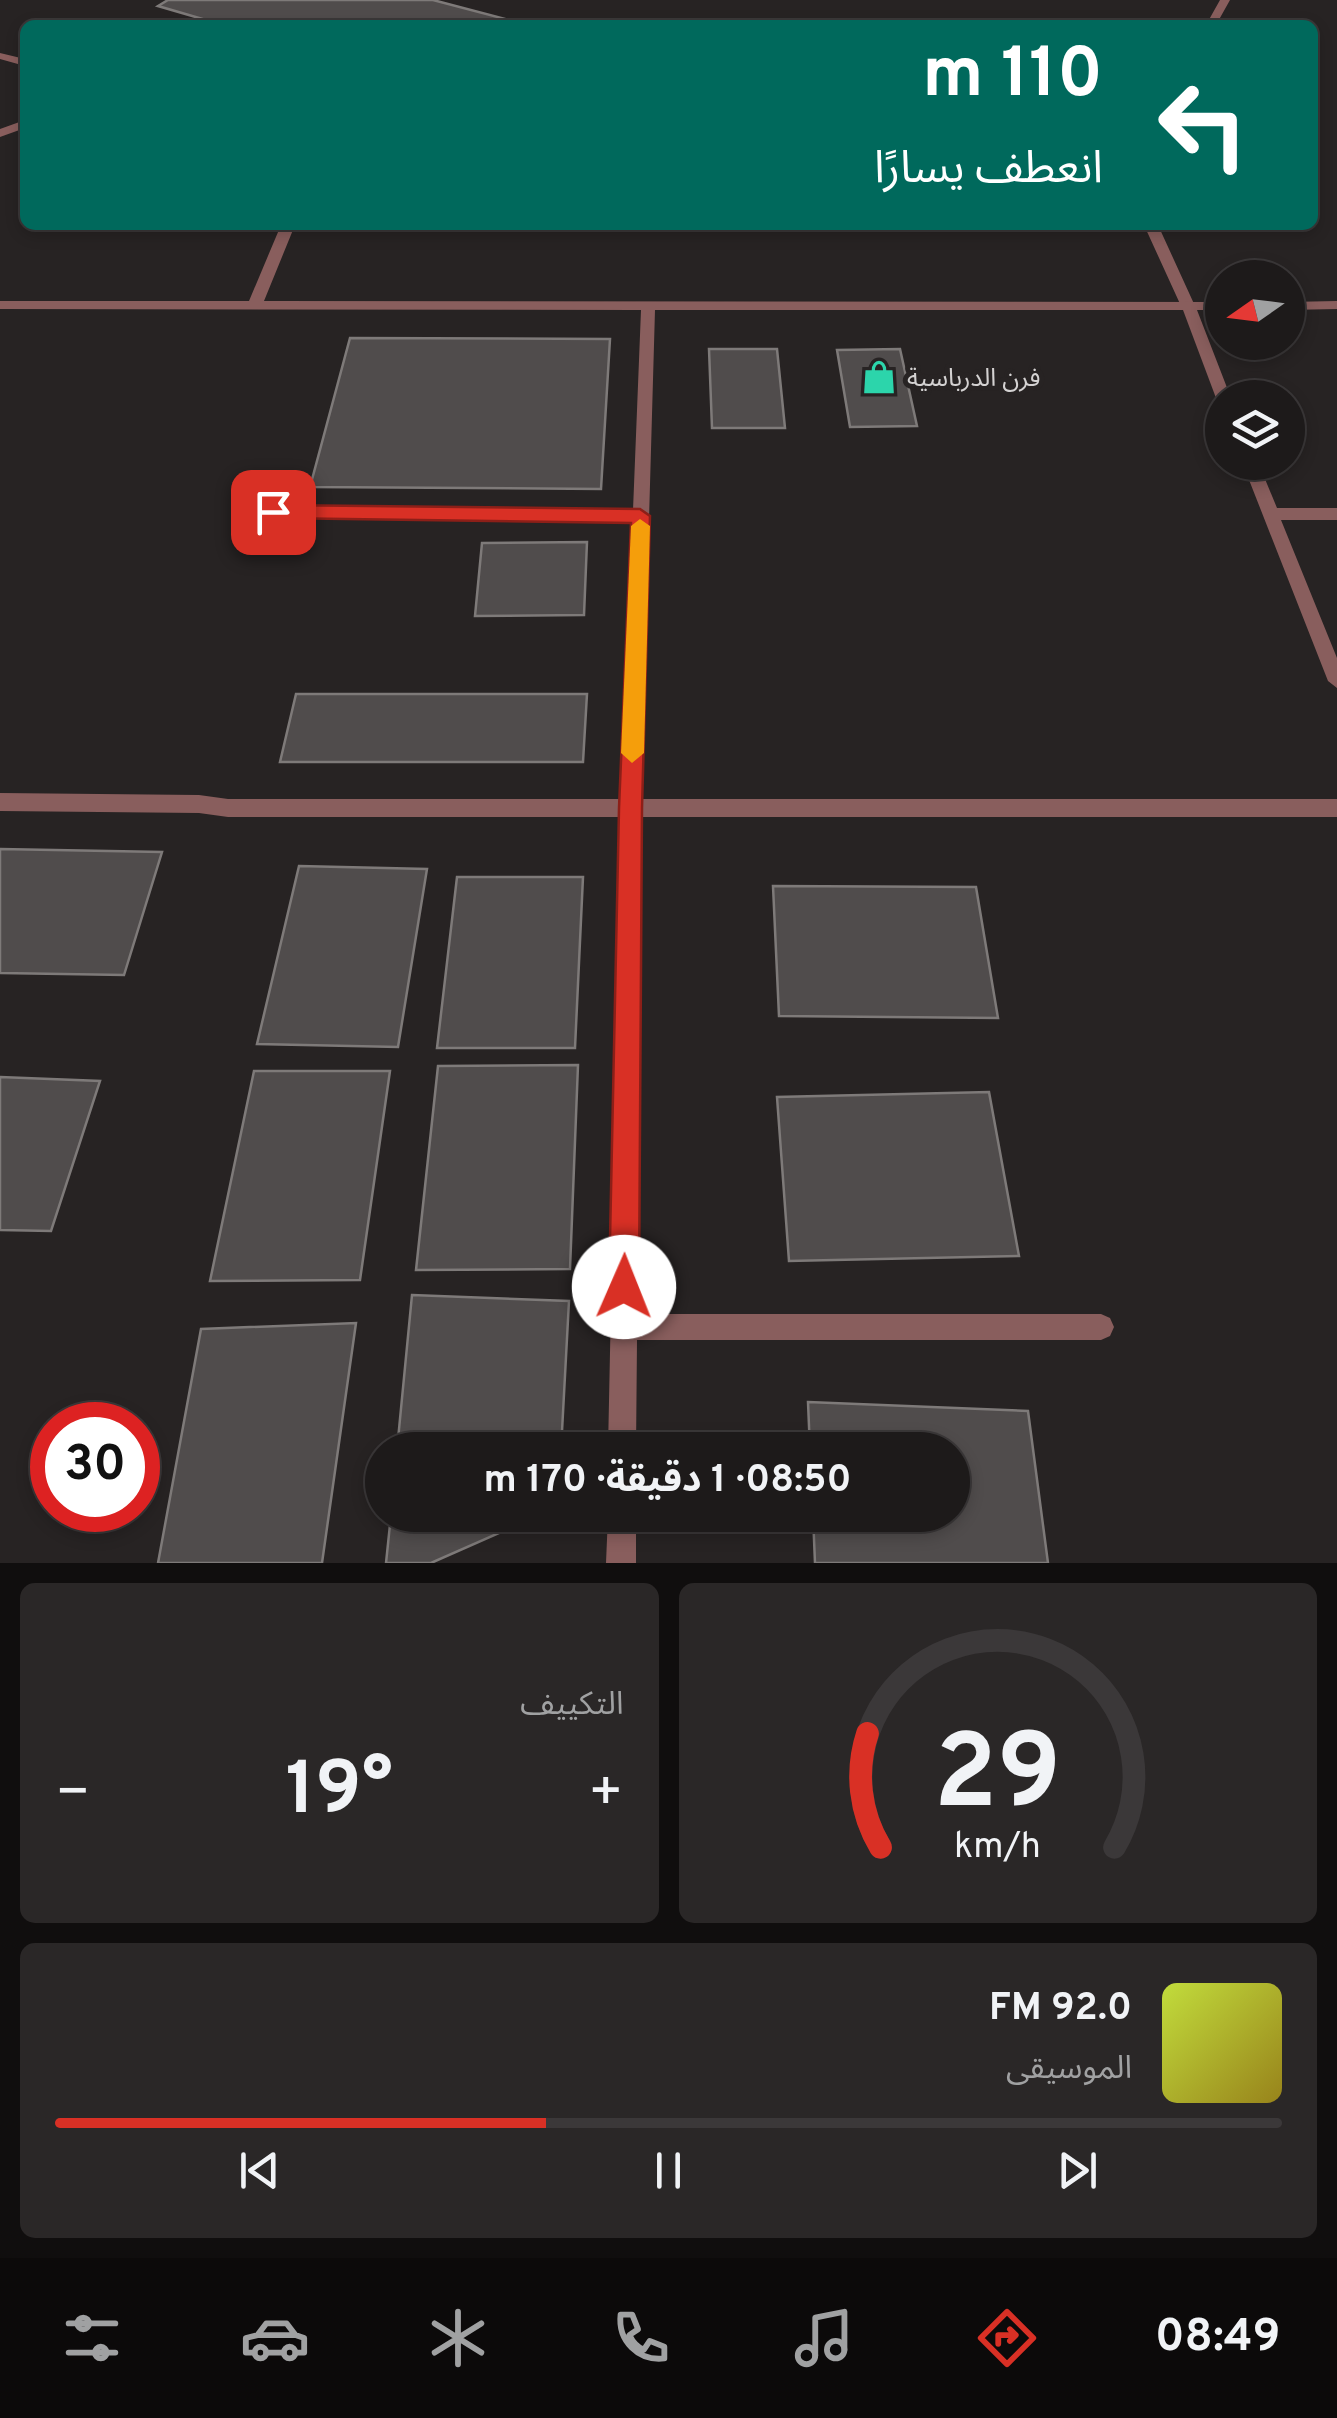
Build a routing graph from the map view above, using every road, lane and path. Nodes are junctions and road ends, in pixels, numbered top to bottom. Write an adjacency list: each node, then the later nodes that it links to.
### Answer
1 (286, 230): 8 (street)
2 (1153, 230): 5 (street)
3 (0, 305): 8 (street)
4 (1337, 305): 7 (street)
5 (1188, 306): 6 (street); 9 (street); 10 (street)
6 (1205, 306)
7 (1305, 306)
8 (254, 307): 9 (street)
9 (648, 308): 15 (street)
10 (1217, 380)
11 (1257, 480): 13 (street)
12 (273, 512): 15 (street)
13 (1270, 514): 14 (street); 16 (street)
14 (1337, 514)
15 (640, 516): 18 (street)
16 (1337, 681)
17 (0, 802): 18 (street)
18 (630, 808): 19 (street); 20 (street)
19 (1337, 808)
20 (623, 1327): 21 (street); 22 (street)
21 (1100, 1327)
22 (622, 1432)
23 (619, 1532): 24 (street)
24 (614, 1560)

